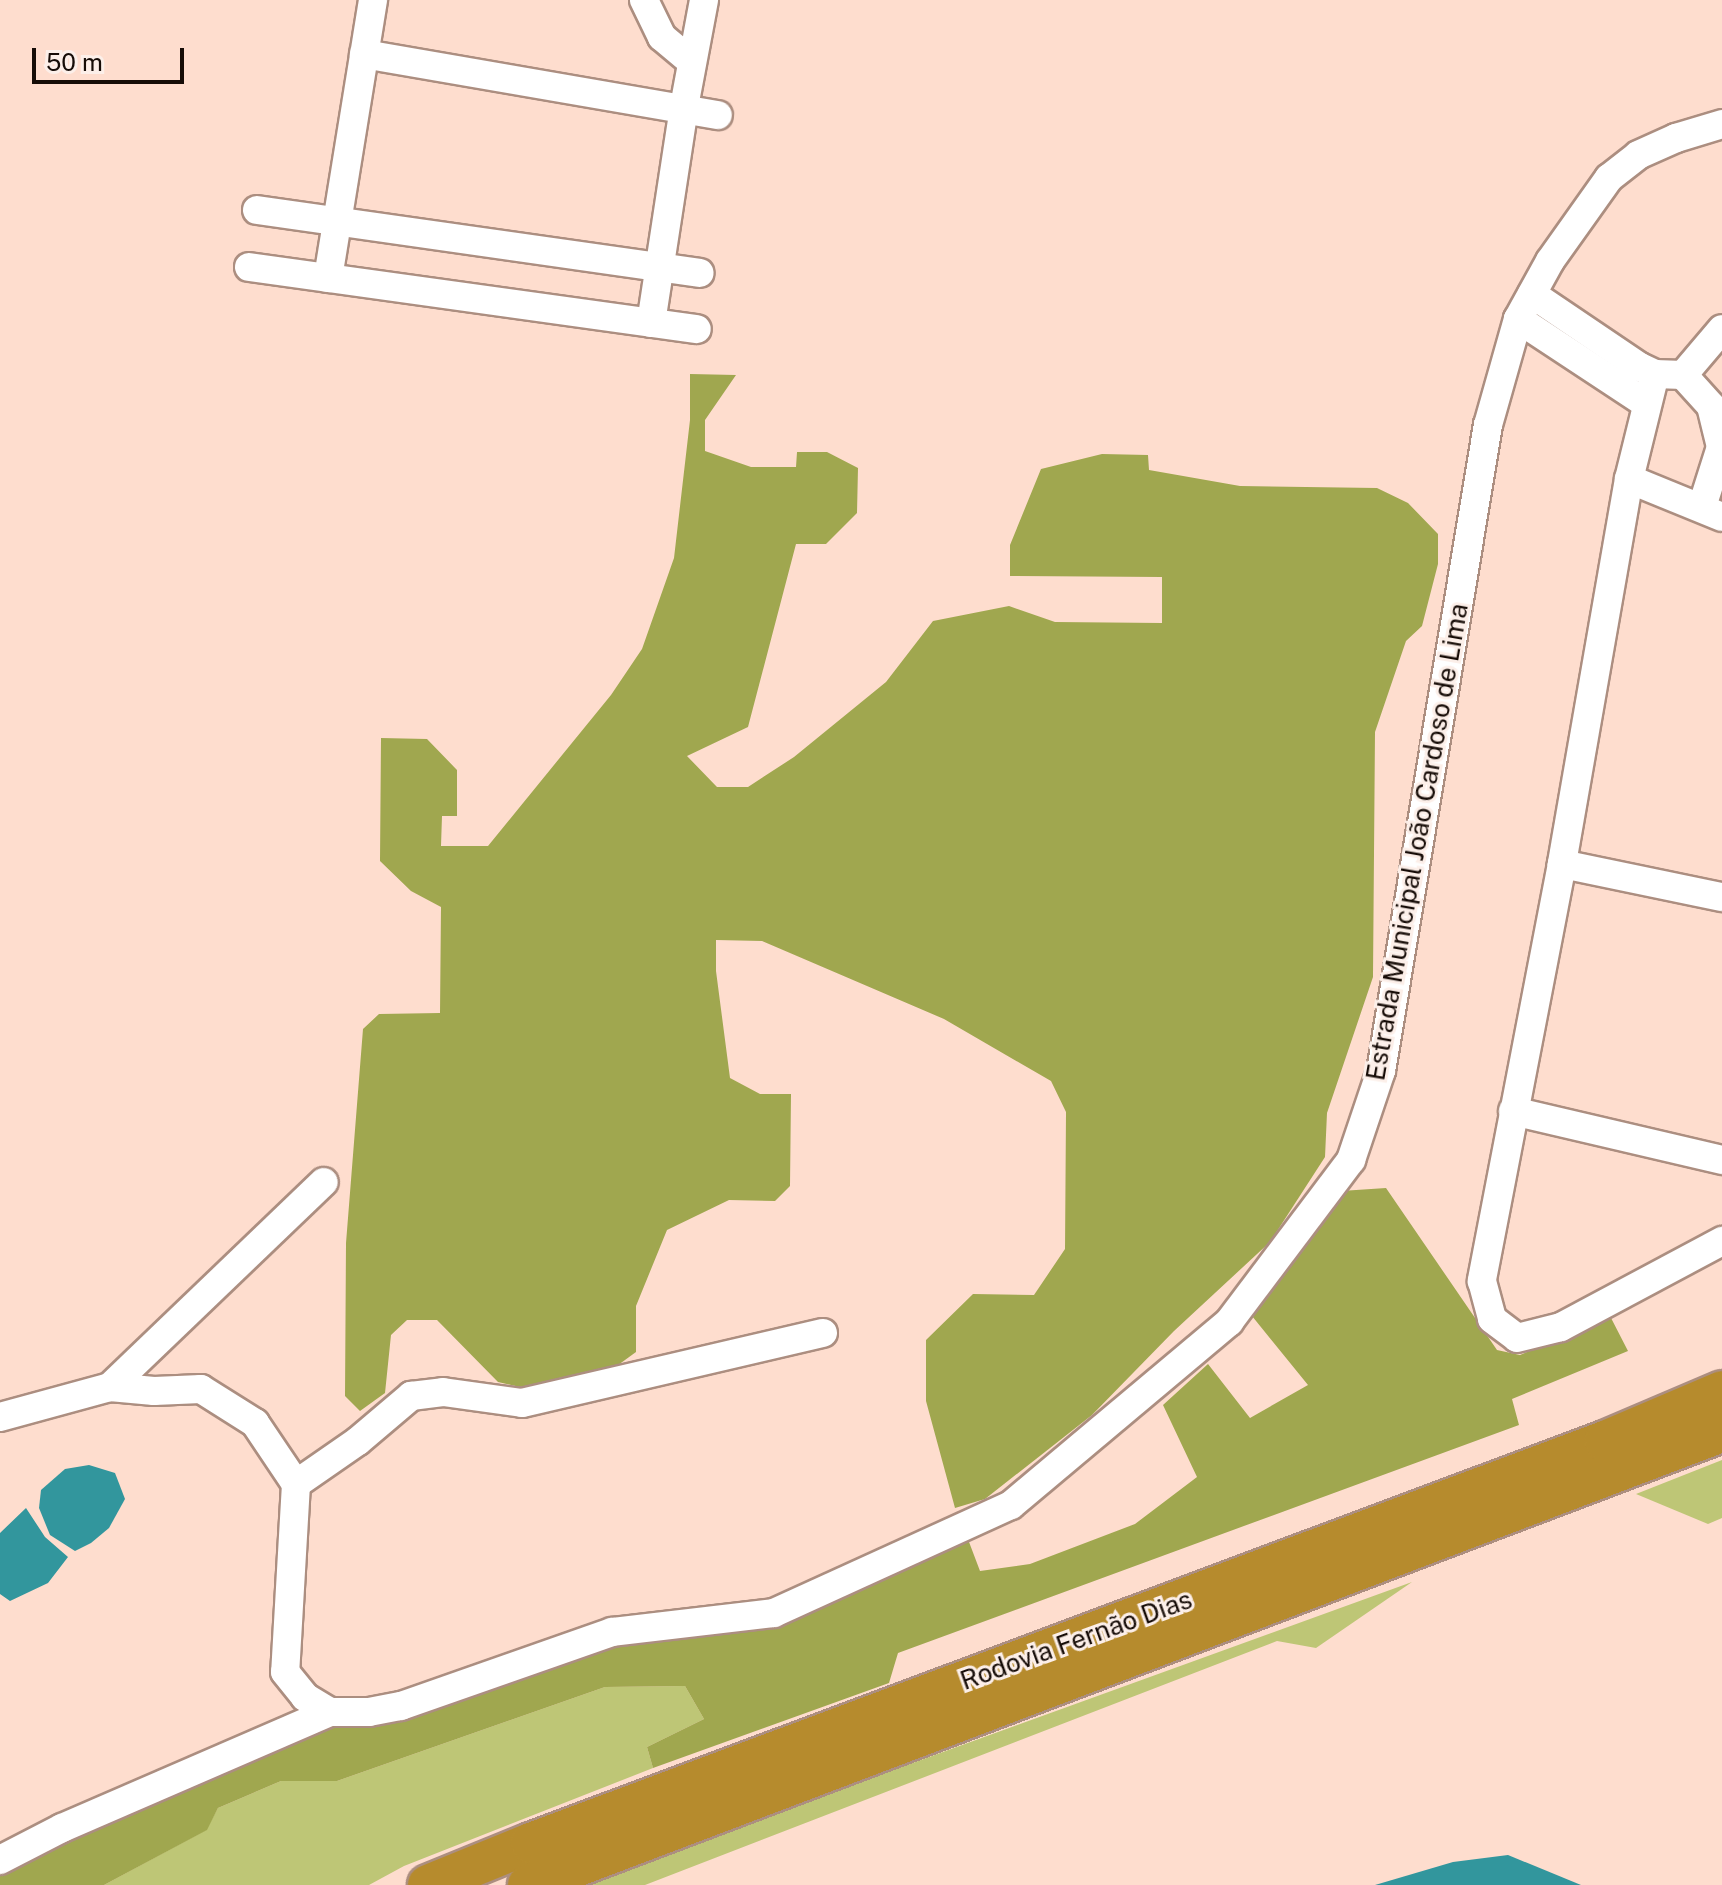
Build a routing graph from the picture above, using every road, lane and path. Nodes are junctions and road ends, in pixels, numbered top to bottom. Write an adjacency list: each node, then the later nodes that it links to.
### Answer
1 (373, 0): 4 (street)
2 (644, 0): 5 (street)
3 (704, 0): 5 (street)
4 (364, 54): 6 (street); 10 (street)
5 (692, 62): 6 (street)
6 (684, 107): 7 (street); 12 (street)
7 (718, 115)
8 (1722, 124): 15 (street, Estrada Municipal João Cardoso de Lima)
9 (257, 210): 10 (street)
10 (336, 221): 12 (street); 14 (street)
11 (249, 267): 14 (street)
12 (660, 267): 13 (street); 17 (street)
13 (700, 273)
14 (328, 278): 17 (street)
15 (1532, 294): 16 (street, Estrada Municipal João Cardoso de Lima); 20 (street)
16 (1518, 319): 22 (street); 38 (street, Estrada Municipal João Cardoso de Lima)
17 (651, 323): 18 (street)
18 (697, 329)
19 (1722, 329): 21 (street)
20 (1655, 374): 21 (street); 22 (street)
21 (1683, 375): 23 (street)
22 (1647, 404): 24 (street)
23 (1719, 465): 25 (street)
24 (1629, 479): 25 (street); 26 (street)
25 (1712, 512)
26 (1562, 864): 27 (street); 28 (street)
27 (1722, 897)
28 (1513, 1111): 29 (street); 31 (street)
29 (1722, 1160)
30 (324, 1182): 33 (street)
31 (1722, 1241)
32 (823, 1333): 37 (street)
33 (110, 1387): 35 (street); 37 (street)
34 (1722, 1391): 40 (highway, Rodovia Fernão Dias)
35 (0, 1417)
36 (1722, 1432): 41 (highway, Rodovia Fernão Dias)
37 (296, 1484): 38 (street)
38 (330, 1712): 39 (street)
39 (0, 1860)
40 (428, 1885)
41 (528, 1885)

